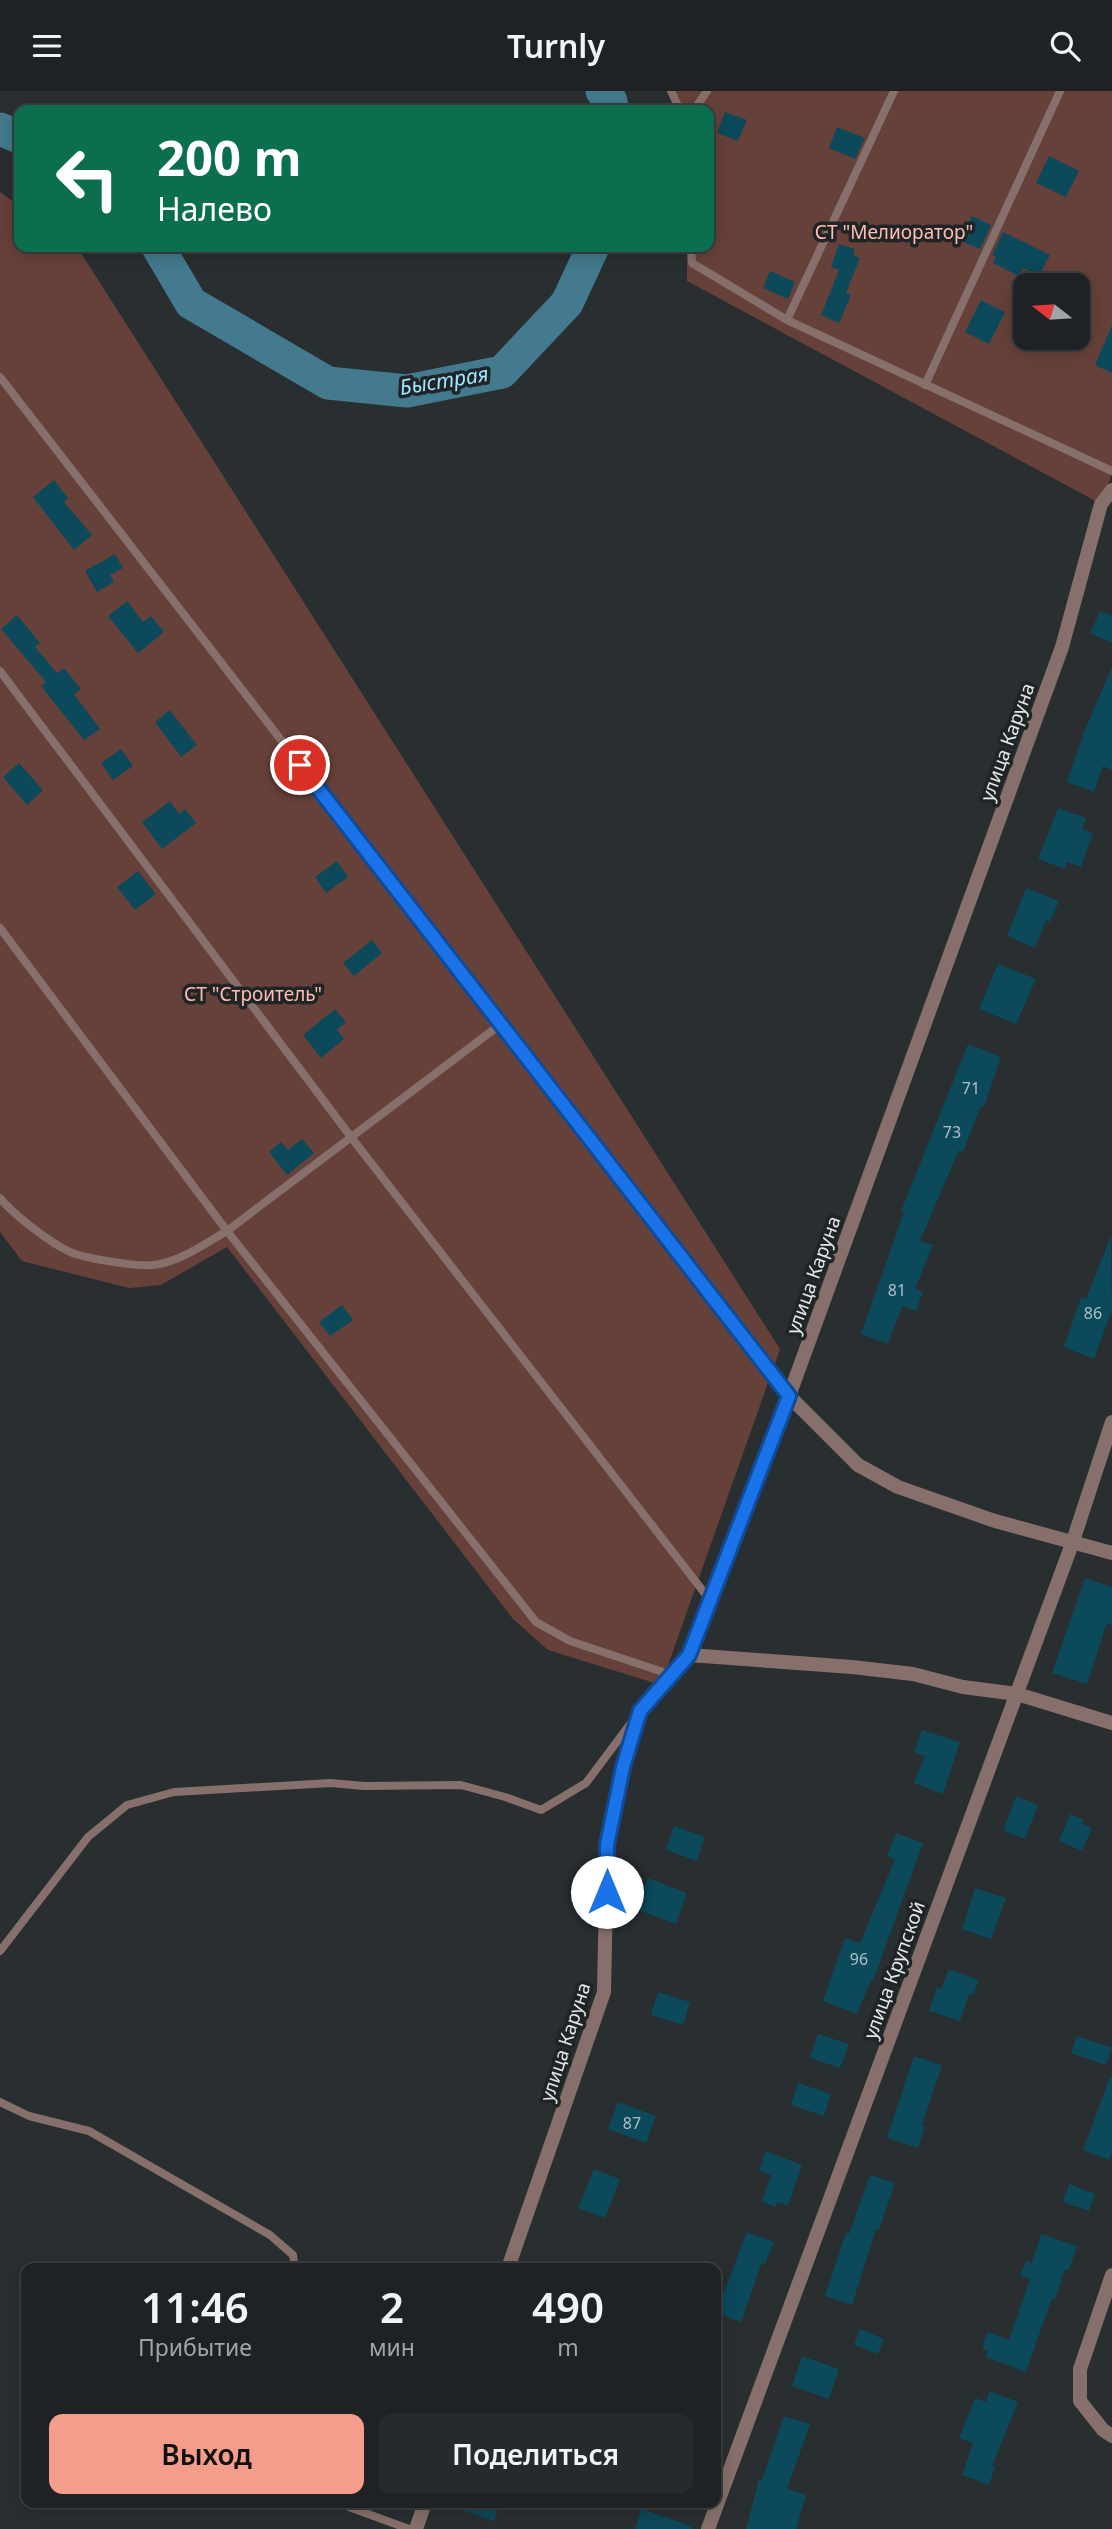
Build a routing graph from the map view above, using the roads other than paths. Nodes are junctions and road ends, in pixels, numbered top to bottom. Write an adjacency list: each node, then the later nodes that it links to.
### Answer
1 (894, 91): 4 (lane)
2 (1060, 91): 6 (lane)
3 (691, 252): 4 (lane)
4 (787, 320): 6 (lane)
5 (0, 377): 11 (lane)
6 (925, 385): 7 (lane)
7 (1112, 471)
8 (1112, 490): 15 (street, улица Каруна)
9 (0, 671): 12 (lane)
10 (0, 928): 14 (lane)
11 (501, 1024): 12 (lane); 15 (lane)
12 (351, 1137): 14 (lane); 19 (lane)
13 (0, 1198): 14 (lane)
14 (227, 1231): 21 (lane)
15 (789, 1396): 17 (street); 19 (street, улица Каруна)
16 (1112, 1422): 17 (street, улица Крупской)
17 (1072, 1544): 18 (street); 22 (street, улица Крупской)
18 (1112, 1553)
19 (710, 1601): 20 (street, улица Каруна)
20 (689, 1655): 21 (street, улица Каруна); 22 (street)
21 (671, 1675): 23 (street, улица Каруна)
22 (1017, 1694): 24 (street); 31 (street, улица Крупской)
23 (640, 1711): 25 (lane); 28 (street, улица Каруна)
24 (1112, 1723)
25 (0, 1951)
26 (0, 2102): 27 (lane)
27 (294, 2263)
28 (510, 2263)
29 (1112, 2275): 30 (street)
30 (1112, 2436)
31 (721, 2494)
32 (352, 2508): 35 (lane)
33 (423, 2508): 36 (street)
34 (716, 2508): 37 (street, улица Крупской)
35 (409, 2529)
36 (416, 2529)
37 (708, 2529)

